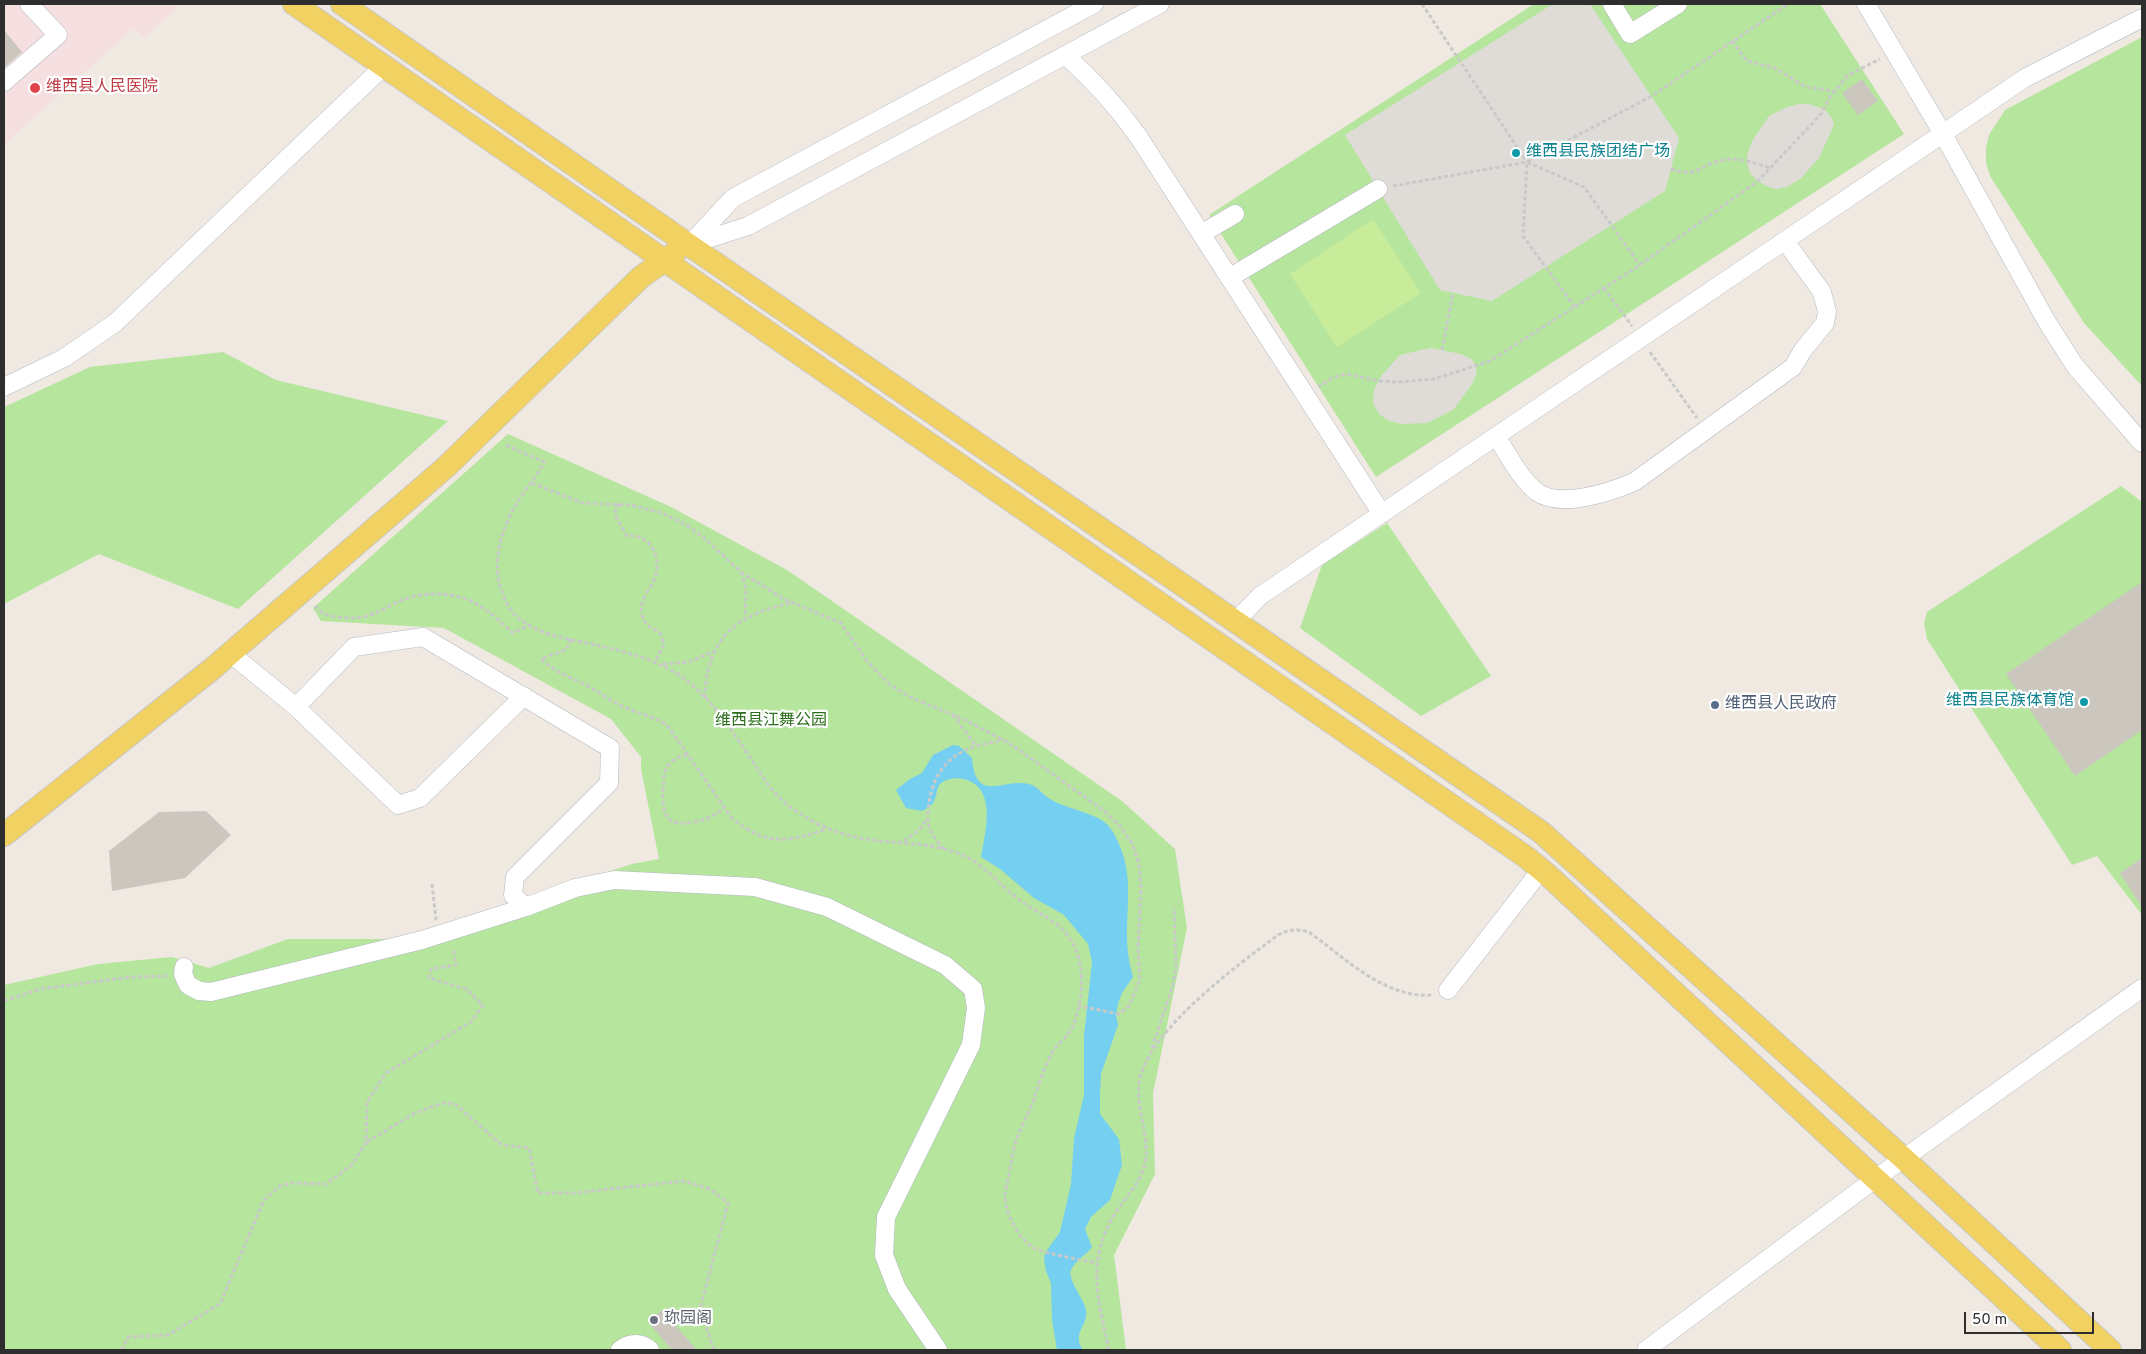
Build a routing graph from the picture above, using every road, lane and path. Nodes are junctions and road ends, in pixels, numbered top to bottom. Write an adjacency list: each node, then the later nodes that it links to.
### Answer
1 (29, 4): 16 (street)
2 (294, 4): 15 (main road)
3 (342, 4): 26 (main road)
4 (1094, 4): 26 (street)
5 (1160, 4): 14 (street)
6 (1422, 4): 19 (path)
7 (1612, 4): 8 (street)
8 (1678, 4)
9 (1788, 4): 12 (path)
10 (1866, 4): 13 (street)
11 (2142, 18): 18 (street)
12 (1732, 41): 17 (path); 19 (path)
13 (1893, 50): 17 (path); 18 (street)
14 (1065, 55): 24 (street); 26 (street)
15 (384, 66): 27 (main road); 36 (street)
16 (4, 82)
17 (1834, 91): 20 (path)
18 (1943, 134): 25 (street); 40 (street)
19 (1527, 162): 22 (path); 28 (path); 32 (path)
20 (1771, 168): 21 (path); 28 (path)
21 (1671, 169)
22 (1378, 189): 29 (street)
23 (1235, 214): 24 (street)
24 (1201, 234): 29 (street)
25 (1785, 241): 34 (street); 38 (street)
26 (689, 245): 27 (main road); 49 (main road)
27 (664, 260): 46 (main road); 69 (main road)
28 (1640, 266): 30 (path)
29 (1229, 278): 37 (street)
30 (1604, 288): 32 (path); 33 (path)
31 (1453, 293): 35 (path)
32 (1575, 307): 37 (path)
33 (1622, 311)
34 (1641, 338): 38 (path); 39 (street)
35 (1442, 350)
36 (4, 387)
37 (1305, 395): 44 (street)
38 (1705, 430): 39 (street)
39 (1496, 436): 44 (street)
40 (2142, 443)
41 (506, 445): 42 (path)
42 (532, 483): 43 (path); 50 (path)
43 (619, 504): 45 (path); 54 (path)
44 (1382, 514): 49 (street)
45 (742, 572): 47 (path); 48 (path)
46 (301, 592): 50 (path); 53 (main road)
47 (793, 603): 48 (path); 59 (path)
48 (745, 618): 52 (path)
49 (1236, 621): 81 (main road)
50 (529, 625): 51 (path)
51 (571, 639): 54 (path); 62 (path)
52 (714, 650): 55 (path); 57 (path)
53 (230, 653): 58 (street); 66 (main road)
54 (655, 662): 55 (path)
55 (660, 664): 57 (path)
56 (524, 696): 58 (street); 58 (street); 71 (street)
57 (705, 698): 65 (path)
58 (296, 707)
59 (952, 714): 60 (path); 61 (path)
60 (1003, 740): 61 (path); 78 (path)
61 (976, 746): 64 (path)
62 (687, 754): 63 (path); 63 (path)
63 (724, 807): 65 (path)
64 (928, 818): 67 (path); 68 (path)
65 (826, 829): 67 (path)
66 (4, 835)
67 (903, 842): 68 (path)
68 (944, 850): 78 (path)
69 (1541, 870): 76 (street); 82 (main road)
70 (432, 884): 73 (path)
71 (526, 907): 73 (street); 88 (street)
72 (1174, 907): 79 (path)
73 (442, 933): 74 (street); 80 (path)
74 (184, 970): 77 (path)
75 (2142, 988): 81 (street)
76 (1448, 990): 79 (path)
77 (4, 1001)
78 (1079, 1006): 83 (path)
79 (1151, 1051): 83 (path)
80 (366, 1142): 84 (path); 87 (path)
81 (1903, 1158): 82 (street); 92 (main road)
82 (1875, 1179): 90 (street); 91 (main road)
83 (1097, 1263): 89 (path)
84 (122, 1350)
85 (620, 1350): 86 (street)
86 (650, 1350)
87 (714, 1350)
88 (938, 1350)
89 (1109, 1350)
90 (1646, 1350)
91 (2060, 1350)
92 (2110, 1350)

